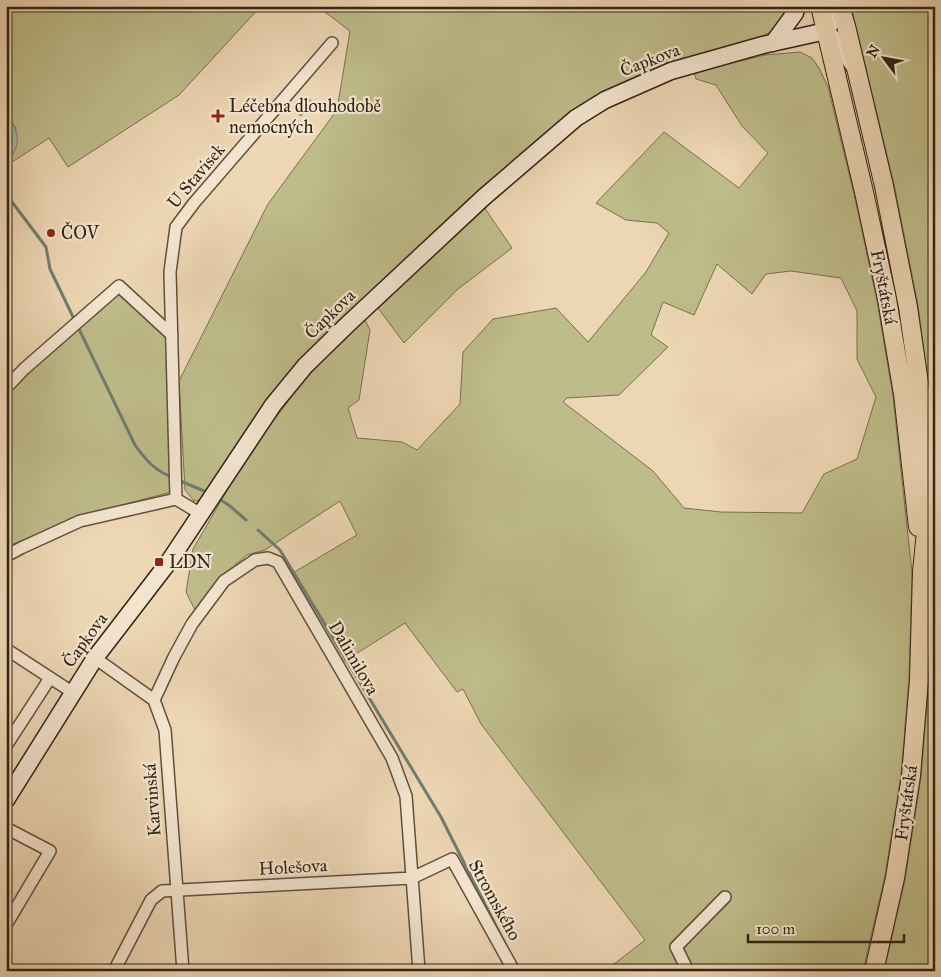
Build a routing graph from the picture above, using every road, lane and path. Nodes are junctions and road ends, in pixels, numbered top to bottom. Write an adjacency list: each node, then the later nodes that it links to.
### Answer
1 (798, 6): 7 (street)
2 (820, 6): 5 (main road, Fryštátská)
3 (835, 6): 5 (street)
4 (840, 6): 8 (main road, Fryštátská)
5 (826, 31): 7 (street, Čapkova); 8 (street); 14 (main road, Fryštátská)
6 (332, 43): 9 (street, U Stavisek)
7 (773, 43): 12 (street, Čapkova)
8 (856, 70): 14 (main road, Fryštátská)
9 (172, 335): 10 (street); 11 (street, U Stavisek)
10 (6, 388)
11 (176, 499): 12 (street); 13 (street)
12 (201, 514): 16 (street, Čapkova)
13 (6, 556)
14 (922, 572): 33 (main road, Fryštátská)
15 (6, 649): 17 (street)
16 (95, 658): 18 (street, Čapkova); 19 (street)
17 (50, 678): 18 (street); 20 (street)
18 (72, 692): 21 (street, Čapkova)
19 (154, 700): 24 (street, Dalimilova); 25 (street, Karvinská)
20 (6, 746)
21 (11, 782): 22 (street, Čapkova)
22 (6, 800)
23 (6, 828): 27 (street)
24 (412, 878): 25 (street, Holešova); 30 (street, Dalimilova); 31 (street, Stromského)
25 (176, 891): 28 (street, Holešova); 29 (street, Karvinská)
26 (724, 897): 32 (street)
27 (6, 925)
28 (114, 971)
29 (183, 971)
30 (419, 971)
31 (514, 971)
32 (688, 971)
33 (874, 971)

